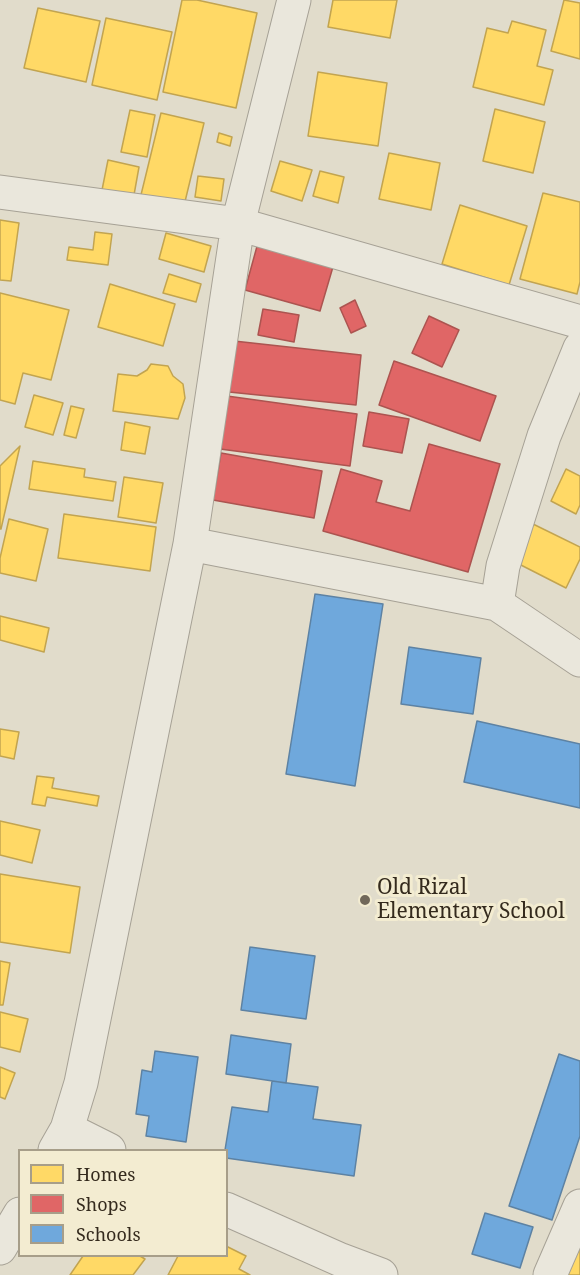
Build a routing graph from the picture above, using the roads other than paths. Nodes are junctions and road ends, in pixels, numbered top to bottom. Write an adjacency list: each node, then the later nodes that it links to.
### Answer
1 (294, 0): 3 (street)
2 (0, 192): 3 (street)
3 (238, 224): 4 (street); 6 (street)
4 (580, 322)
5 (580, 348): 7 (street)
6 (190, 543): 7 (street); 9 (street)
7 (497, 604): 8 (street)
8 (580, 660)
9 (61, 1140): 10 (street)
10 (104, 1149)
11 (580, 1206): 16 (street)
12 (228, 1210): 15 (street)
13 (18, 1217): 14 (street)
14 (0, 1248)
15 (381, 1275)
16 (549, 1275)

